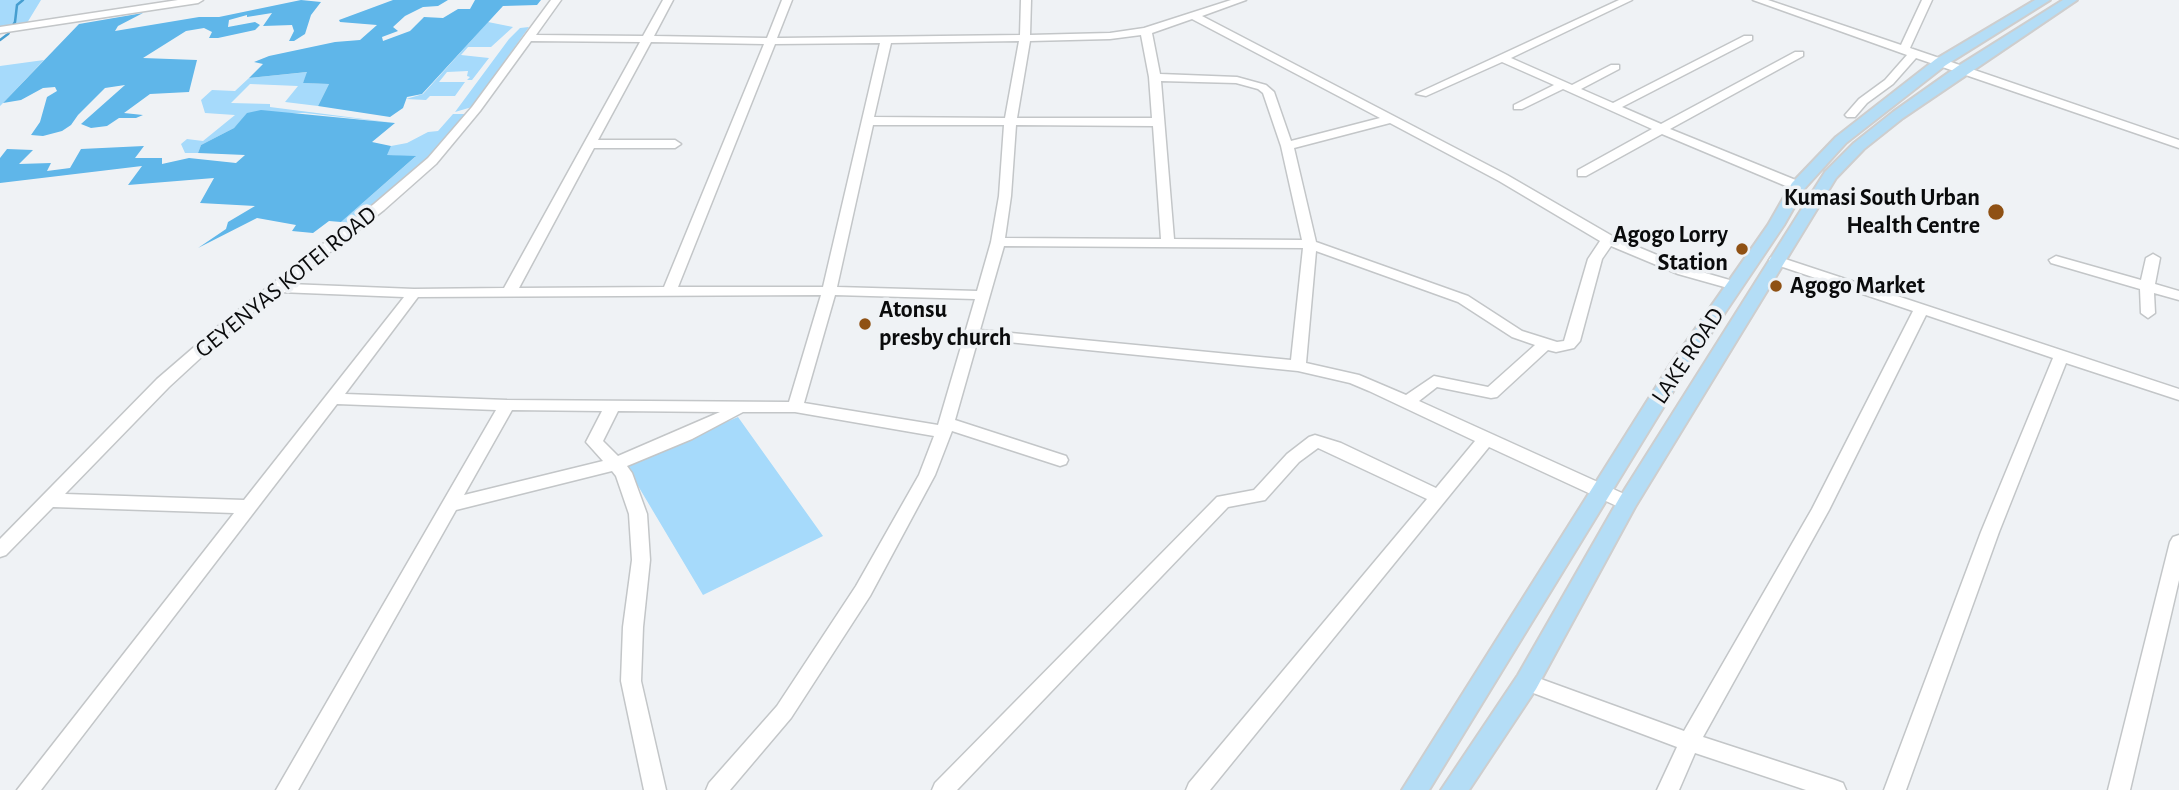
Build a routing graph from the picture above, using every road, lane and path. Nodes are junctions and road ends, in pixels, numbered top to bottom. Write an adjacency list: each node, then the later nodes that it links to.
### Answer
1 (198, 0): 12 (street)
2 (555, 0): 16 (street, GEYENYAS KOTEI ROAD)
3 (668, 0): 19 (street)
4 (788, 0): 21 (street)
5 (1027, 0): 17 (street)
6 (1241, 0): 13 (street)
7 (1627, 0): 24 (street)
8 (1758, 0): 22 (street)
9 (1927, 0): 22 (street)
10 (2044, 0): 25 (main road, LAKE ROAD)
11 (2071, 0): 27 (main road, LAKE ROAD)
12 (166, 3): 14 (street)
13 (1194, 16): 15 (street); 34 (street)
14 (0, 30)
15 (1146, 31): 17 (street); 28 (street)
16 (528, 38): 19 (street); 54 (street, GEYENYAS KOTEI ROAD)
17 (1025, 38): 20 (street); 36 (street)
18 (1748, 38): 32 (street)
19 (648, 39): 21 (street); 39 (street)
20 (886, 40): 21 (street); 35 (street)
21 (771, 41): 56 (street)
22 (1909, 51): 25 (street); 33 (street)
23 (1799, 54): 38 (street)
24 (1502, 58): 29 (street); 30 (street)
25 (1941, 62): 27 (street); 44 (main road, LAKE ROAD)
26 (1615, 67): 29 (street)
27 (1963, 69): 41 (street); 50 (main road, LAKE ROAD)
28 (1155, 77): 37 (street); 42 (street)
29 (1566, 88): 31 (street); 32 (street)
30 (1422, 94)
31 (1518, 107)
32 (1612, 108): 38 (street)
33 (1851, 115)
34 (1392, 119): 42 (street); 45 (street)
35 (866, 121): 36 (street); 55 (street)
36 (1010, 122): 37 (street); 46 (street)
37 (1158, 122): 47 (street)
38 (1661, 130): 43 (street); 44 (street)
39 (590, 144): 40 (street); 58 (street)
40 (675, 144)
41 (2179, 144)
42 (1287, 146): 48 (street)
43 (1582, 173)
44 (1798, 186): 52 (main road, LAKE ROAD)
45 (1609, 240): 52 (street); 64 (street)
46 (998, 242): 47 (street); 59 (street)
47 (1168, 244): 48 (street)
48 (1310, 244): 64 (street); 66 (street)
49 (2153, 258): 53 (street)
50 (1776, 260): 61 (street); 81 (main road, LAKE ROAD)
51 (2056, 260): 53 (street)
52 (1735, 286): 78 (main road, LAKE ROAD)
53 (2147, 287): 60 (street); 62 (street)
54 (274, 288): 57 (street); 80 (street, GEYENYAS KOTEI ROAD)
55 (829, 291): 56 (street); 59 (street); 73 (street)
56 (669, 292): 58 (street)
57 (414, 293): 58 (street); 68 (street)
58 (509, 293)
59 (982, 295): 63 (street)
60 (2179, 296)
61 (1922, 308): 65 (street); 87 (street)
62 (2148, 313)
63 (971, 334): 66 (street); 74 (street)
64 (1544, 345): 69 (street)
65 (2061, 357): 67 (street); 98 (street)
66 (1298, 366): 69 (street)
67 (2179, 395)
68 (333, 399): 70 (street); 83 (street)
69 (1407, 402): 75 (street)
70 (507, 405): 71 (street); 82 (street)
71 (613, 406): 72 (street); 77 (street)
72 (739, 407): 73 (street); 77 (street)
73 (795, 407): 74 (street)
74 (945, 427): 76 (street); 91 (street)
75 (1486, 439): 78 (street); 79 (street)
76 (1060, 460)
77 (615, 464): 82 (street); 90 (street)
78 (1601, 491): 81 (street); 94 (main road, LAKE ROAD)
79 (1438, 497): 92 (street); 93 (street)
80 (48, 500): 83 (street); 85 (street, GEYENYAS KOTEI ROAD)
81 (1627, 503): 86 (main road, LAKE ROAD)
82 (449, 505): 89 (street)
83 (248, 507): 88 (street)
84 (2179, 542): 99 (street)
85 (0, 550)
86 (1527, 682): 87 (street); 95 (main road, LAKE ROAD)
87 (1689, 742): 96 (street); 97 (street)
88 (28, 790)
89 (287, 790)
90 (655, 790)
91 (717, 790)
92 (943, 790)
93 (1197, 790)
94 (1415, 790)
95 (1454, 790)
96 (1668, 790)
97 (1836, 790)
98 (1895, 790)
99 (2119, 790)

